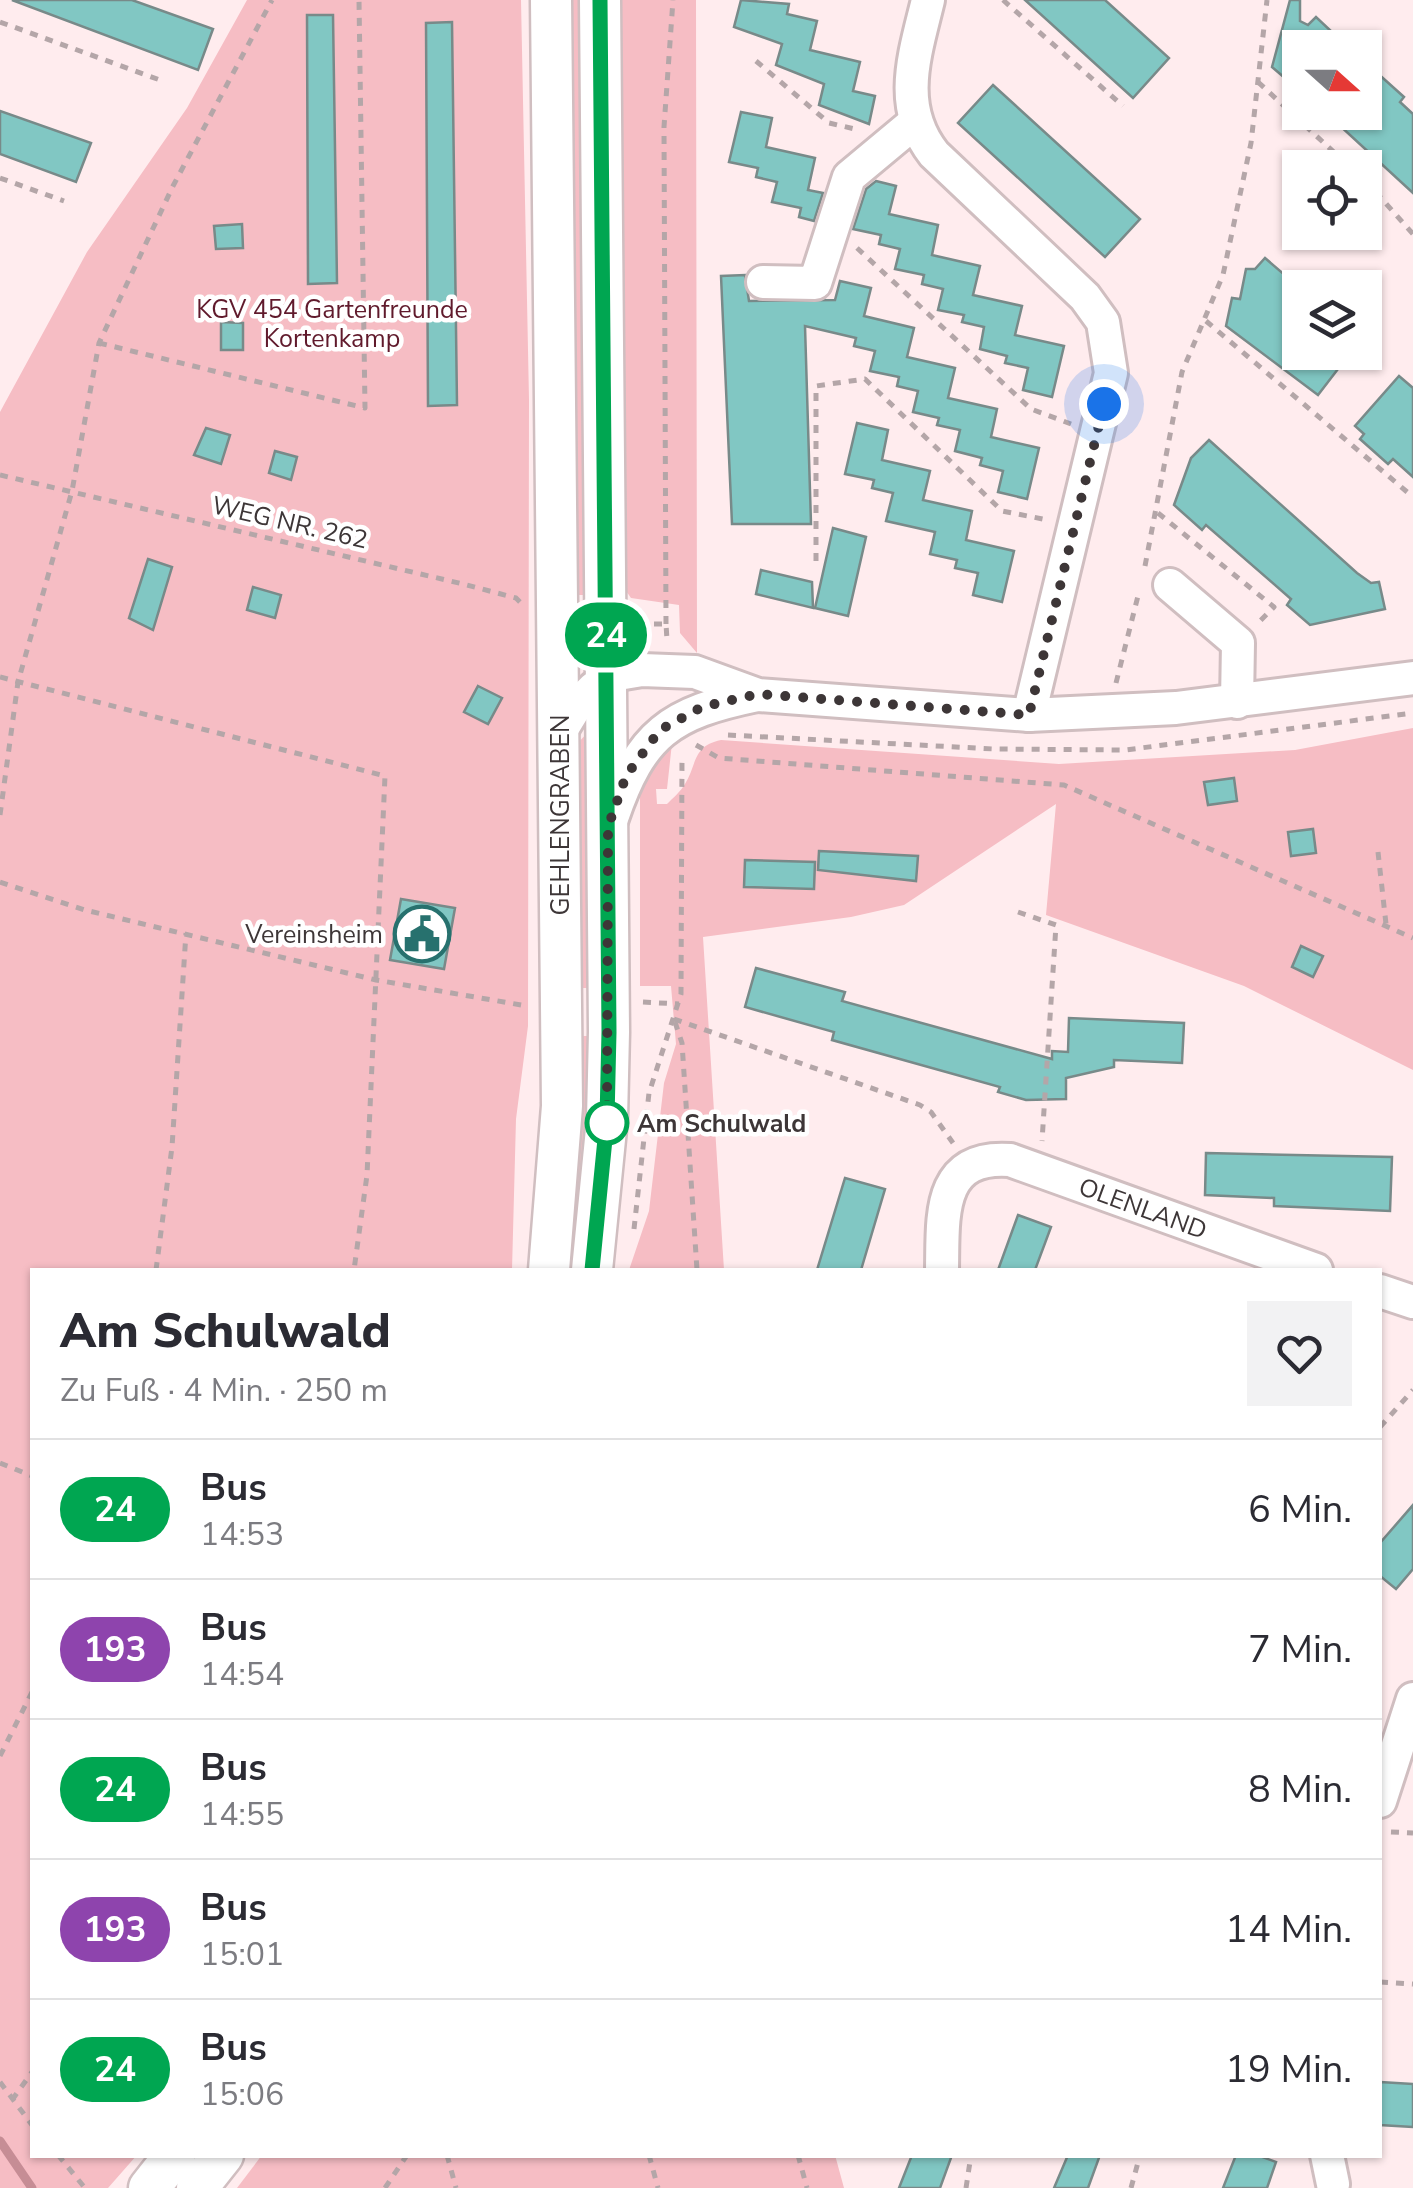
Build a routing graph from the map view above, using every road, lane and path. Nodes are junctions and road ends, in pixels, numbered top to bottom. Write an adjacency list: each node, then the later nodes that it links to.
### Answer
1 (272, 0): 23 (path)
2 (359, 0): 23 (path)
3 (551, 0): 32 (main road, GEHLENGRABEN)
4 (600, 0): 38 (main road, GEHLENGRABEN)
5 (674, 0): 34 (path)
6 (928, 0): 14 (street)
7 (1003, 0): 13 (path)
8 (1267, 0): 12 (path)
9 (0, 22): 11 (path)
10 (756, 61): 14 (path)
11 (160, 80)
12 (1258, 82): 15 (path); 22 (path)
13 (1123, 106)
14 (904, 130): 21 (street); 24 (street)
15 (1332, 150)
16 (0, 178): 18 (path)
17 (1382, 199): 19 (path)
18 (64, 201)
19 (1413, 234)
20 (844, 236): 24 (path)
21 (764, 282)
22 (1206, 321): 27 (path); 28 (path)
23 (100, 343): 26 (path)
24 (1098, 434): 29 (street)
25 (0, 475): 26 (path, WEG NR. 262)
26 (72, 491): 32 (path, WEG NR. 262); 40 (path)
27 (1413, 497)
28 (1158, 512): 31 (path); 35 (path)
29 (1075, 525): 30 (path); 44 (street)
30 (816, 561)
31 (1152, 579): 35 (street); 43 (path)
32 (560, 623): 45 (main road, GEHLENGRABEN)
33 (630, 624): 34 (path)
34 (666, 624): 36 (path)
35 (1238, 643): 42 (street)
36 (668, 651)
37 (0, 677): 40 (path)
38 (607, 678): 41 (street); 45 (street); 47 (main road, GEHLENGRABEN)
39 (1413, 678): 42 (street)
40 (18, 682): 46 (path); 54 (path)
41 (758, 694): 44 (street); 47 (street)
42 (1237, 702): 43 (street)
43 (1108, 712): 44 (street)
44 (1029, 715)
45 (560, 732): 64 (main road, GEHLENGRABEN)
46 (0, 815)
47 (608, 827): 65 (main road, GEHLENGRABEN)
48 (1378, 852): 51 (path)
49 (0, 882): 52 (path)
50 (1018, 912): 60 (path)
51 (1386, 924): 53 (path); 56 (path)
52 (186, 933): 54 (path); 62 (path)
53 (1413, 938)
54 (376, 980): 57 (path); 63 (path)
55 (641, 1002): 56 (path)
56 (679, 1004): 58 (path)
57 (534, 1006)
58 (674, 1019): 59 (path); 61 (path); 66 (path)
59 (968, 1165): 60 (street, OLENLAND); 67 (street)
60 (1040, 1172): 68 (street, OLENLAND)
61 (630, 1242)
62 (156, 1268)
63 (354, 1268)
64 (549, 1268)
65 (592, 1268)
66 (697, 1268)
67 (942, 1268)
68 (1310, 1268)
69 (1382, 1292): 70 (street)
70 (1413, 1302)
71 (1413, 1390): 72 (path)
72 (1382, 1426)
73 (0, 1463): 74 (path)
74 (30, 1475)
75 (30, 1696): 77 (path)
76 (1413, 1699): 78 (street)
77 (0, 1756)
78 (1382, 1795)
79 (1382, 1831): 80 (path)
80 (1413, 1832)
81 (1382, 1982): 82 (path)
82 (1413, 1984)
83 (30, 2075): 85 (path)
84 (0, 2082): 85 (path)
85 (12, 2100): 86 (path)
86 (30, 2122)
87 (60, 2158): 96 (path)
88 (173, 2158): 97 (main road)
89 (221, 2158): 98 (main road)
90 (405, 2158): 99 (path)
91 (448, 2158): 100 (path)
92 (650, 2158): 101 (path)
93 (799, 2158): 102 (path)
94 (971, 2158): 103 (path)
95 (1139, 2158): 104 (path)
96 (85, 2188)
97 (150, 2188)
98 (197, 2188)
99 (384, 2188)
100 (456, 2188)
101 (658, 2188)
102 (806, 2188)
103 (966, 2188)
104 (1131, 2188)

